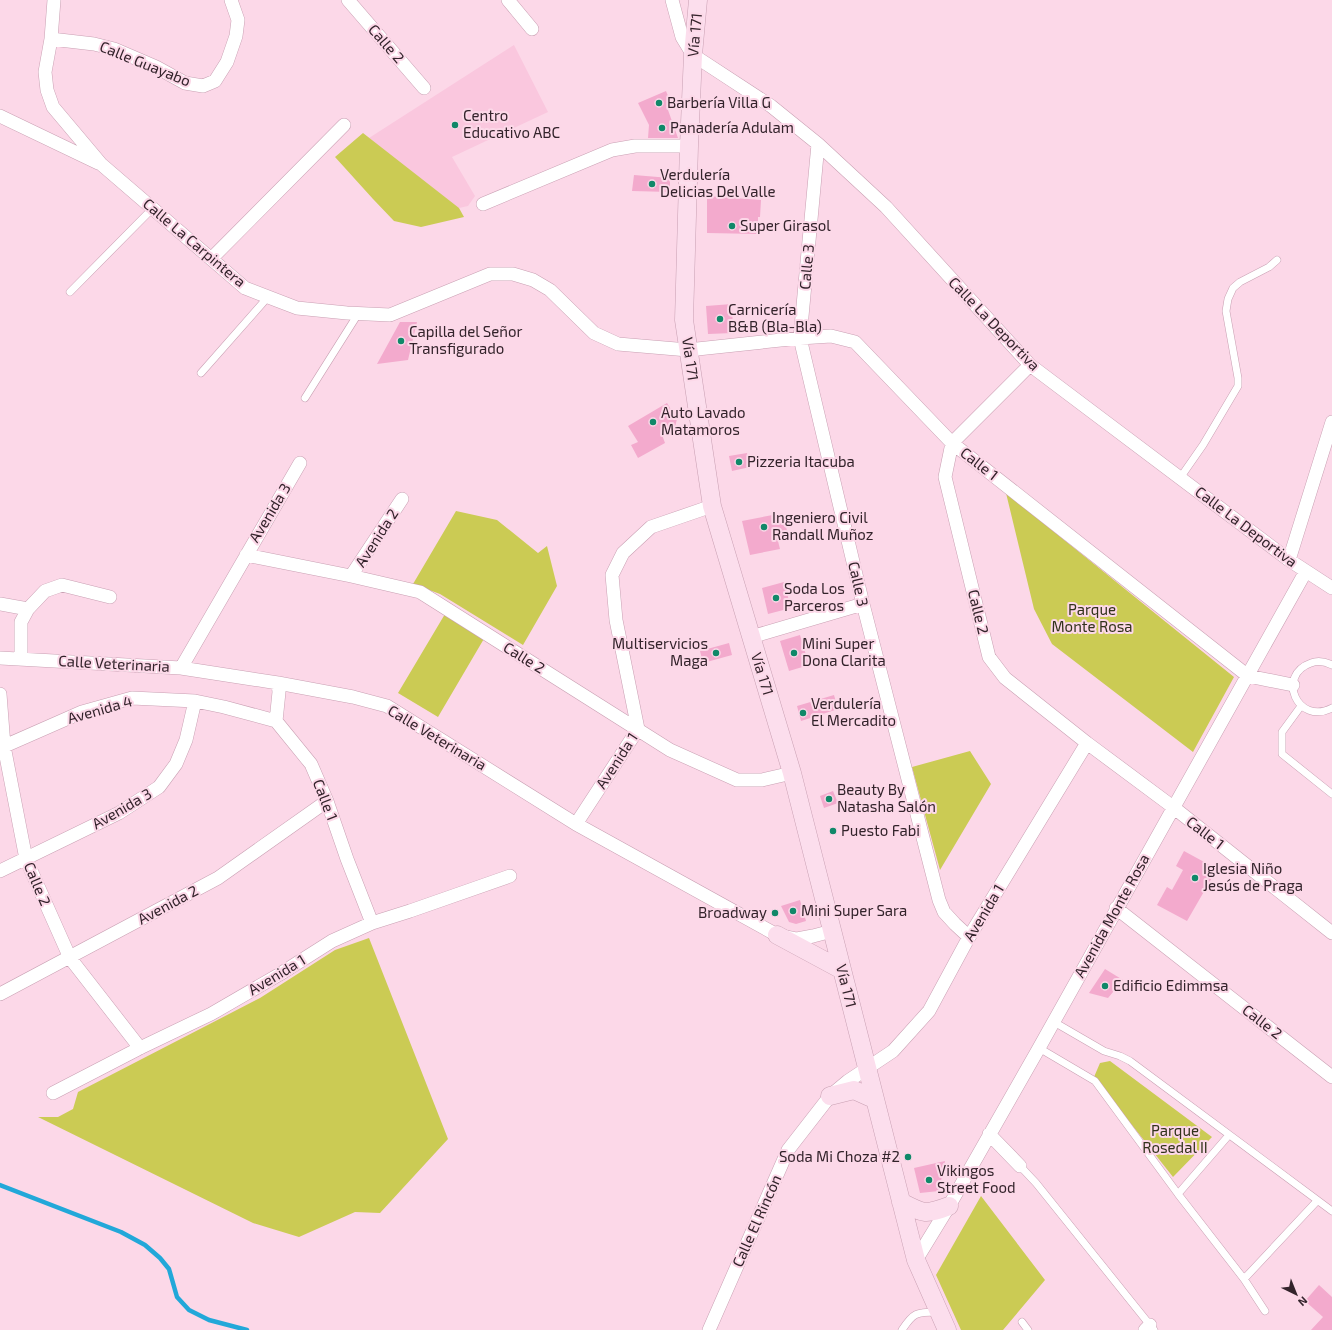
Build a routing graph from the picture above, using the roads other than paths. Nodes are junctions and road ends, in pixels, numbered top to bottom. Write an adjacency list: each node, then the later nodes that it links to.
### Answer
1 (54, 0): 10 (street, Calle La Carpintera)
2 (231, 0): 10 (street, Calle Guayabo)
3 (348, 0): 12 (street, Calle 2)
4 (508, 0): 9 (street)
5 (665, 0): 8 (street)
6 (672, 0): 8 (street)
7 (698, 0): 11 (main road, Vía 171)
8 (676, 18): 11 (street)
9 (532, 29)
10 (51, 39): 17 (street, Calle La Carpintera)
11 (693, 55): 15 (street, Calle La Deportiva); 16 (main road, Vía 171)
12 (424, 88)
13 (0, 116): 17 (street)
14 (344, 125): 20 (street)
15 (818, 144): 25 (street, Calle 3); 27 (street, Calle La Deportiva)
16 (689, 146): 18 (street); 26 (main road, Vía 171)
17 (101, 164): 19 (street, Calle La Carpintera)
18 (482, 204)
19 (153, 208): 20 (street, Calle La Carpintera); 22 (lane)
20 (212, 258): 23 (street, Calle La Carpintera)
21 (1278, 260): 35 (lane)
22 (70, 292)
23 (268, 297): 24 (street, Calle La Carpintera); 28 (lane)
24 (358, 314): 26 (street, Calle La Carpintera); 29 (lane)
25 (800, 338): 26 (street, Calle 1); 31 (street, Calle 1); 45 (street, Calle 3)
26 (688, 350): 37 (main road, Vía 171)
27 (1030, 364): 31 (street); 35 (street, Calle La Deportiva)
28 (201, 373)
29 (305, 398)
30 (1332, 422): 33 (street)
31 (952, 442): 52 (street, Calle 1); 61 (street, Calle 2)
32 (1332, 447): 33 (street)
33 (1321, 456): 39 (street)
34 (300, 462): 38 (street, Avenida 3)
35 (1180, 478): 39 (street, Calle La Deportiva)
36 (402, 500): 41 (street, Avenida 2)
37 (712, 506): 47 (main road, Vía 171); 60 (street, Avenida 1)
38 (246, 555): 41 (street, Calle 2); 51 (street, Avenida 3)
39 (1289, 560): 40 (street, Calle La Deportiva)
40 (1306, 571): 42 (street, Calle La Deportiva); 52 (street, Avenida Monte Rosa)
41 (351, 576): 60 (street, Calle 2)
42 (1332, 588)
43 (110, 597): 46 (street)
44 (0, 604): 46 (street)
45 (863, 604): 47 (street); 76 (street, Calle 3)
46 (28, 609): 49 (street)
47 (751, 637): 63 (main road, Vía 171)
48 (0, 658): 49 (street, Calle Veterinaria)
49 (21, 659): 51 (street, Calle Veterinaria)
50 (1332, 665): 54 (lane)
51 (181, 668): 53 (street, Calle Veterinaria)
52 (1248, 676): 54 (street); 66 (street, Avenida Monte Rosa)
53 (278, 683): 59 (street); 67 (street, Calle Veterinaria)
54 (1293, 685): 57 (lane)
55 (0, 694): 62 (street, Calle 2)
56 (195, 701): 59 (street, Avenida 4); 62 (street, Avenida 4); 68 (street, Avenida 3)
57 (1301, 706): 58 (lane); 64 (lane)
58 (1332, 708)
59 (276, 721): 65 (street, Calle 1)
60 (638, 729): 63 (street, Calle 2); 67 (street, Avenida 1)
61 (1087, 743): 66 (street, Calle 2); 76 (street, Avenida 1)
62 (2, 747): 68 (street, Calle 2)
63 (792, 773): 73 (main road, Vía 171)
64 (1332, 794)
65 (327, 801): 72 (street, Calle 1); 77 (street, Avenida 2)
66 (1173, 807): 71 (street, Avenida Monte Rosa); 74 (street, Calle 1)
67 (576, 824): 75 (street, Calle Veterinaria)
68 (26, 859): 69 (street, Avenida 3); 77 (street, Calle 2)
69 (0, 871)
70 (510, 876): 72 (street, Avenida 1)
71 (1116, 908): 80 (street, Avenida Monte Rosa); 84 (street, Calle 2)
72 (372, 923): 81 (street, Avenida 1)
73 (832, 931): 75 (street, Calle Veterinaria); 78 (main road, Vía 171)
74 (1332, 933)
75 (777, 935): 78 (main road)
76 (969, 937): 83 (street, Avenida 1)
77 (70, 958): 79 (street, Avenida 2); 81 (street, Calle 2)
78 (842, 970): 83 (main road, Vía 171)
79 (0, 994)
80 (1054, 1022): 82 (street, Avenida Monte Rosa); 89 (lane)
81 (140, 1048): 85 (street, Avenida 1)
82 (1039, 1048): 88 (street, Avenida Monte Rosa); 91 (lane)
83 (866, 1068): 86 (street, Calle El Rincón); 87 (main road, Vía 171)
84 (1332, 1077)
85 (53, 1093)
86 (830, 1096): 87 (main road); 102 (street, Calle El Rincón)
87 (874, 1098): 93 (main road, Vía 171)
88 (989, 1134): 90 (street); 94 (street, Avenida Monte Rosa)
89 (1229, 1135): 91 (lane); 92 (lane)
90 (1020, 1166): 101 (lane)
91 (1178, 1194): 97 (lane)
92 (1317, 1201): 95 (lane); 97 (lane)
93 (901, 1202): 94 (main road); 96 (main road, Vía 171)
94 (949, 1206): 96 (street, Avenida Monte Rosa)
95 (1332, 1211)
96 (916, 1260): 99 (main road, Vía 171)
97 (1244, 1279): 98 (lane)
98 (1265, 1311)
99 (939, 1312): 103 (lane); 104 (main road, Vía 171)
100 (1022, 1322): 105 (lane)
101 (1150, 1328)
102 (709, 1330)
103 (902, 1330)
104 (947, 1330)
105 (1028, 1330)

